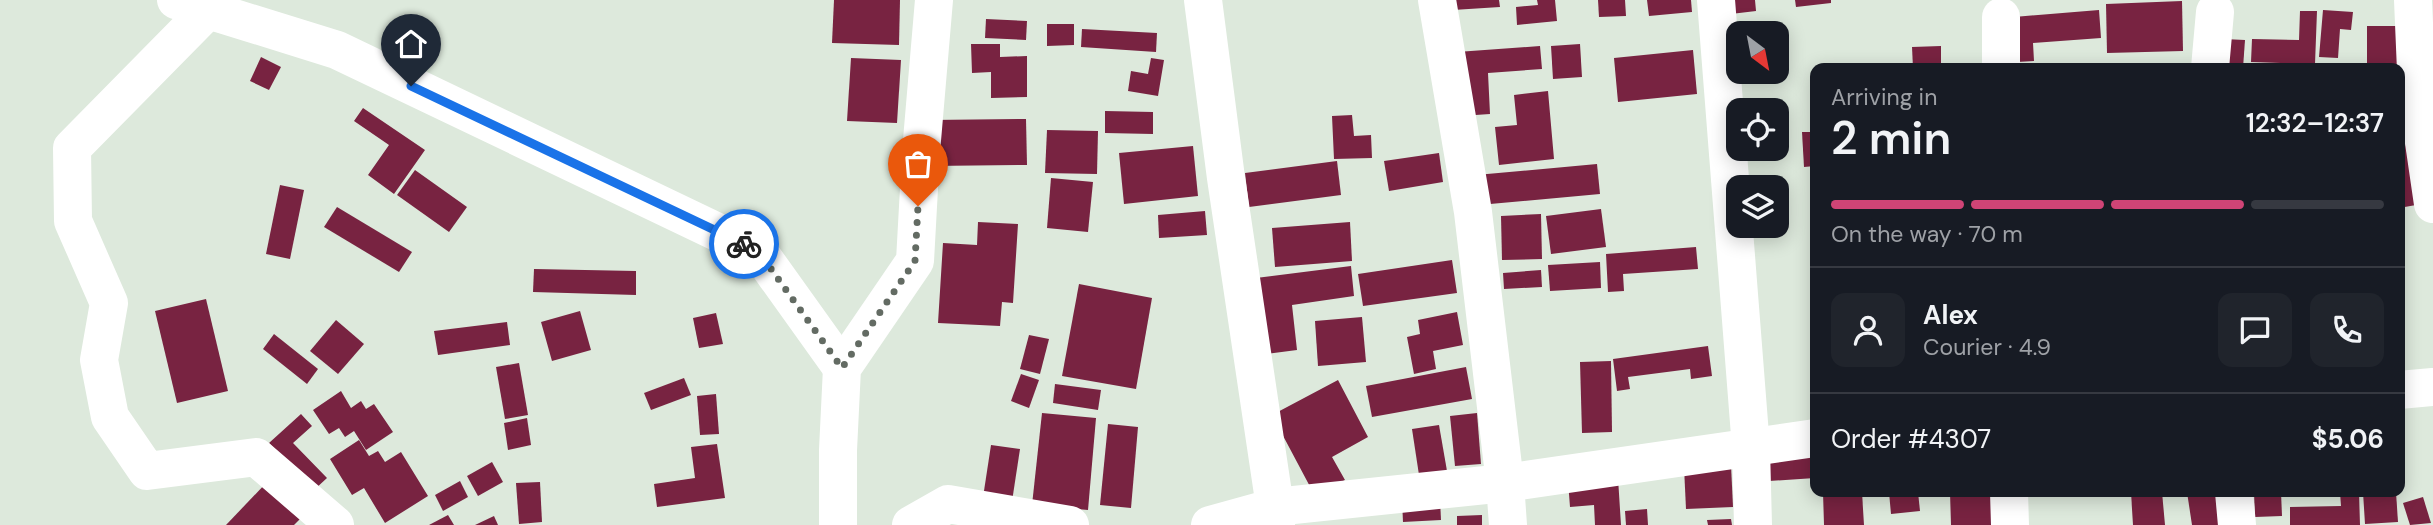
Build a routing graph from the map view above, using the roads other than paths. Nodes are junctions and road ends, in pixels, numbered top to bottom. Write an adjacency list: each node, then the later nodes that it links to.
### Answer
1 (934, 0): 12 (street)
2 (1203, 0): 20 (street)
3 (1437, 0): 17 (street)
4 (1716, 0): 16 (street)
5 (2413, 0): 11 (street)
6 (192, 5): 12 (street); 21 (street)
7 (2215, 12): 10 (street)
8 (2001, 17): 9 (street)
9 (2001, 63)
10 (2210, 63)
11 (2433, 204)
12 (842, 368): 22 (street)
13 (2433, 387): 14 (street)
14 (2405, 389)
15 (1810, 439): 16 (street)
16 (1751, 449): 17 (street); 27 (street)
17 (1505, 482): 20 (street); 26 (street)
18 (2009, 497): 28 (street)
19 (2234, 497): 29 (street)
20 (1276, 516): 25 (street)
21 (335, 525)
22 (838, 525)
23 (912, 525): 24 (street)
24 (1070, 525)
25 (1210, 525)
26 (1508, 525)
27 (1753, 525)
28 (2010, 525)
29 (2237, 525)

